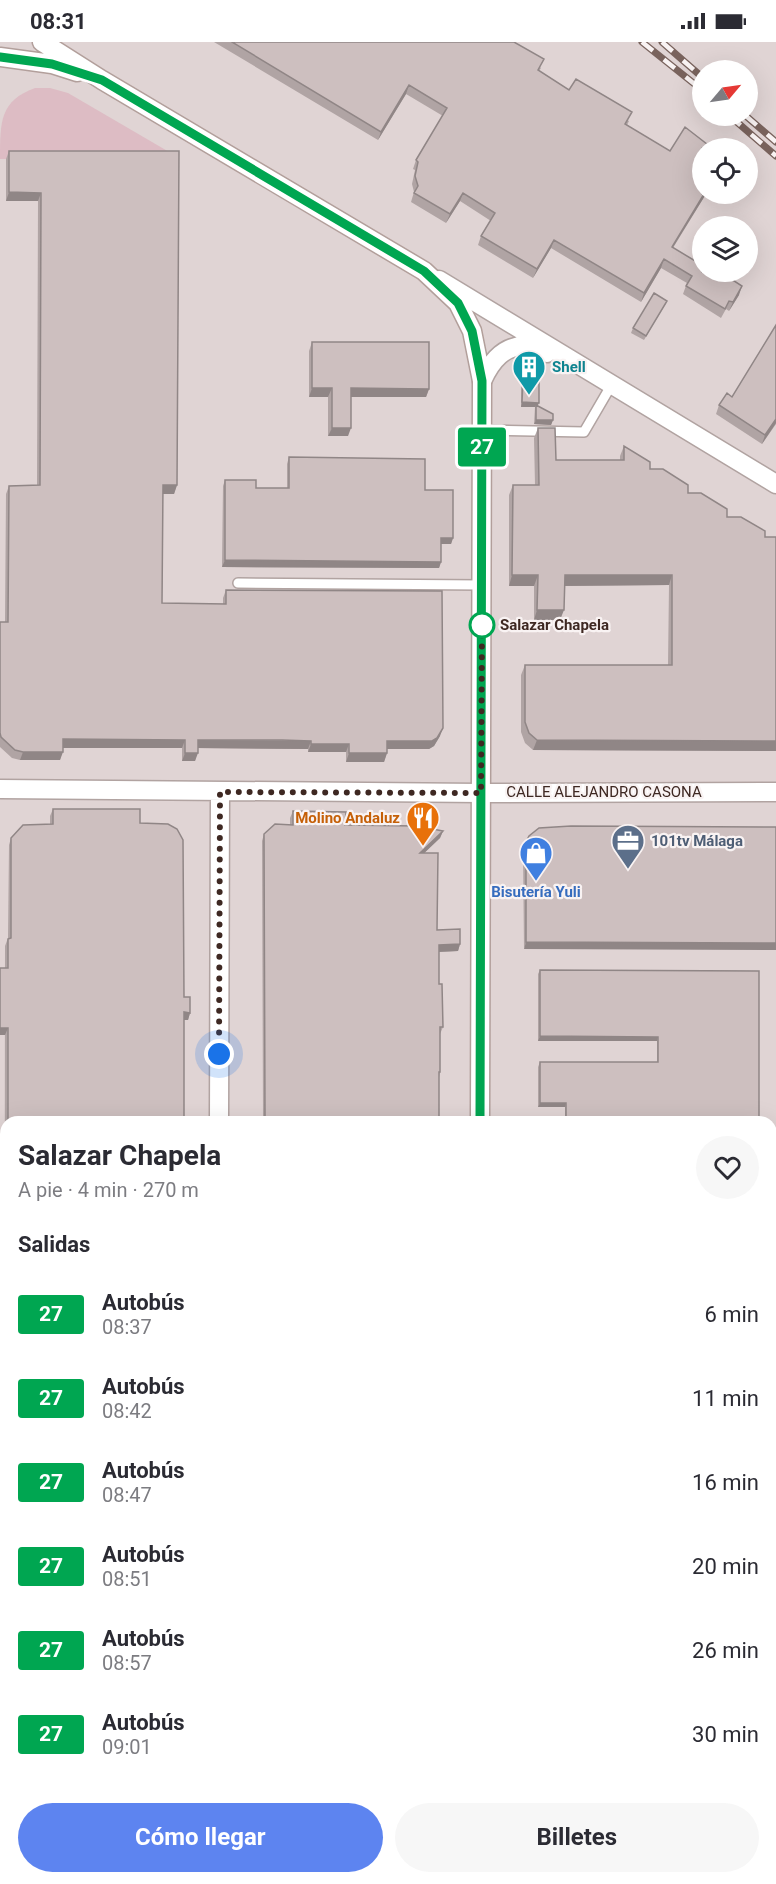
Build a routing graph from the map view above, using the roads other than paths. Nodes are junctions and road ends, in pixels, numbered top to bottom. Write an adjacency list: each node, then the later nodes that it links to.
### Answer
1 (42, 42): 3 (street)
2 (0, 57): 3 (street)
3 (102, 80): 4 (street)
4 (424, 271): 5 (street); 6 (street)
5 (578, 363): 6 (street); 7 (street)
6 (482, 381): 8 (street)
7 (612, 384): 8 (lane); 9 (street)
8 (482, 430): 11 (street)
9 (776, 484)
10 (238, 583): 11 (lane)
11 (482, 585): 15 (street)
12 (0, 789): 13 (street, CALLE ALEJANDRO CASONA)
13 (220, 792): 15 (street, CALLE ALEJANDRO CASONA); 16 (street)
14 (776, 792): 15 (street, CALLE ALEJANDRO CASONA)
15 (481, 793): 17 (street)
16 (219, 1116)
17 (480, 1116)

